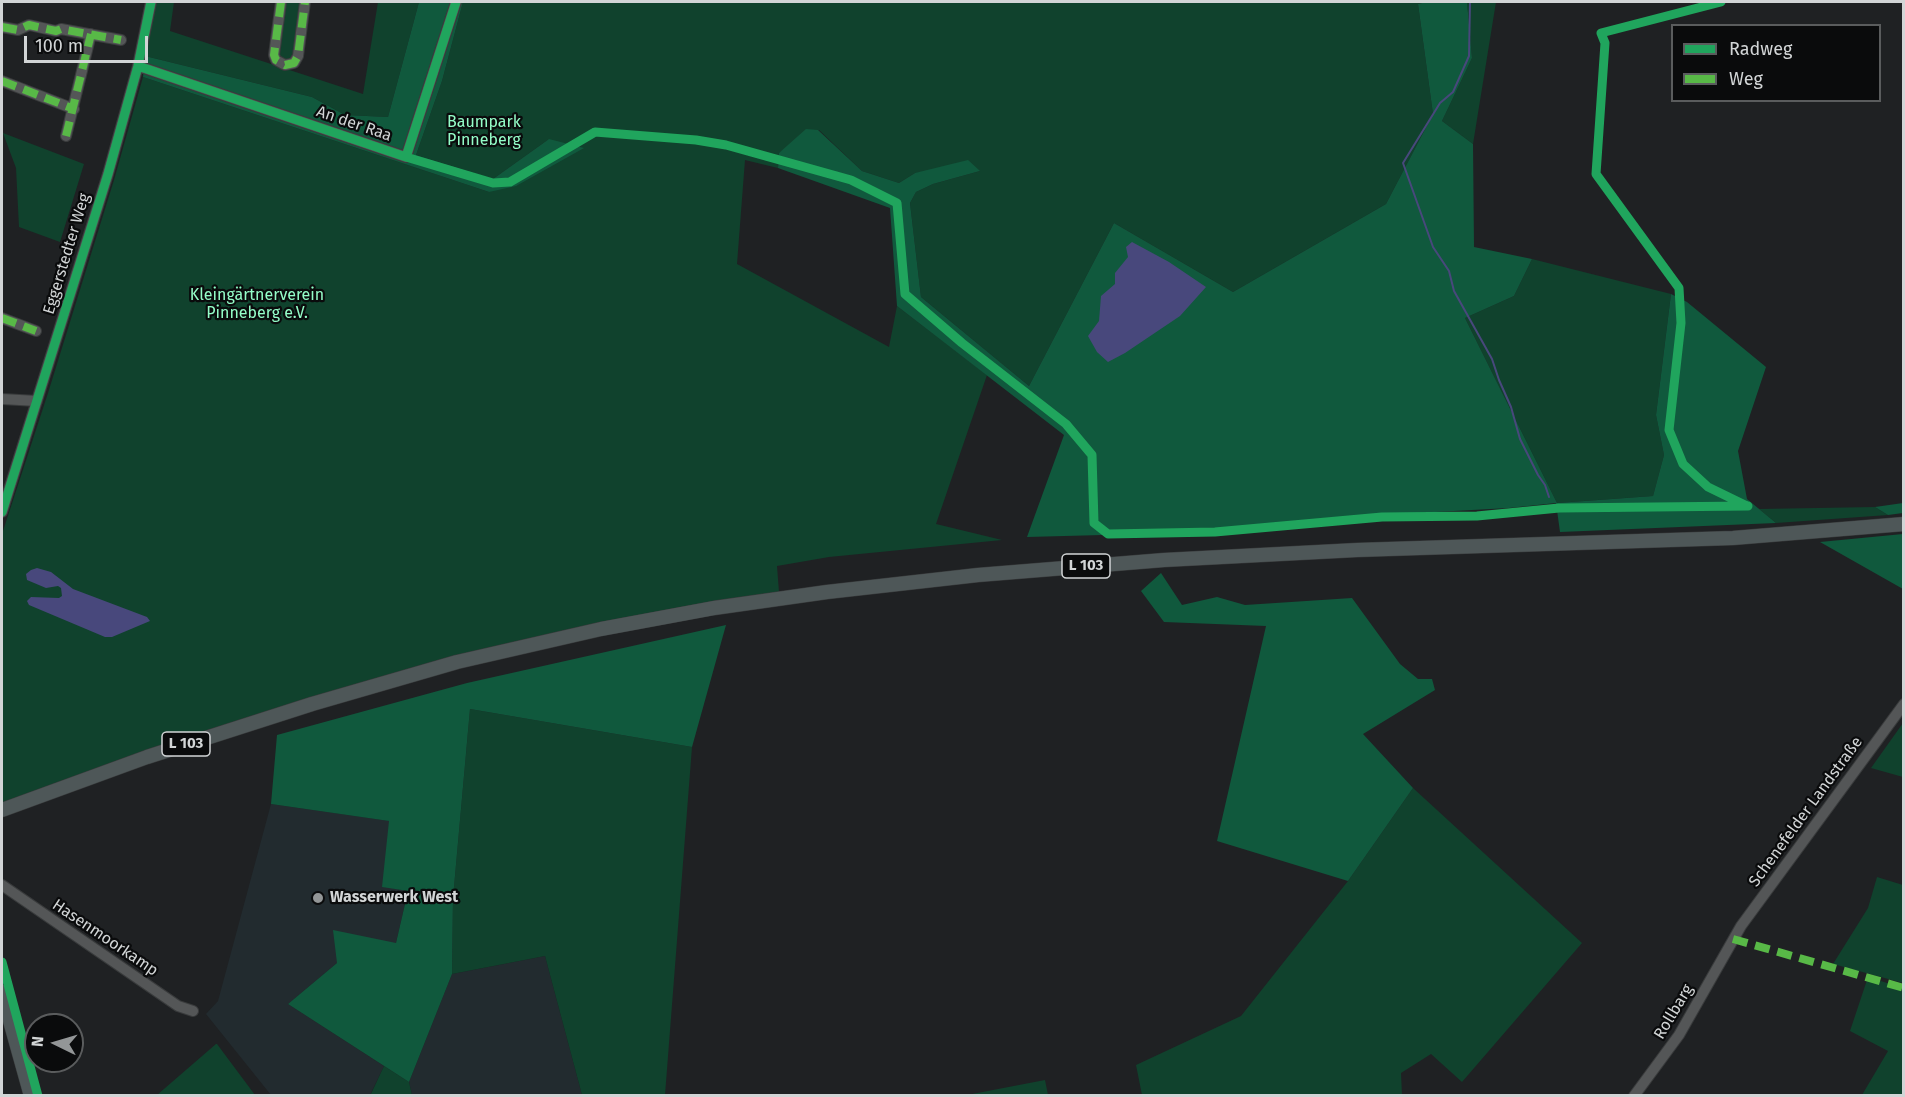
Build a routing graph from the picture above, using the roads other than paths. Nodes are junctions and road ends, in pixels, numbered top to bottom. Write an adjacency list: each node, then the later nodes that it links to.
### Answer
1 (151, 2): 8 (street, Eggerstedter Weg)
2 (281, 2): 3 (street)
3 (305, 2)
4 (456, 2): 8 (street, An der Raa)
5 (2, 27): 6 (street)
6 (91, 34): 7 (street); 10 (street)
7 (121, 40)
8 (138, 66): 15 (street, Eggerstedter Weg)
9 (2, 81): 10 (street)
10 (74, 109): 11 (street)
11 (66, 136)
12 (2, 318): 13 (street)
13 (36, 331)
14 (2, 399): 15 (street)
15 (37, 401): 16 (street, Eggerstedter Weg)
16 (2, 512)
17 (1904, 524): 19 (main road, L 103)
18 (1904, 704): 23 (street, Schenefelder Landstraße)
19 (33, 799): 20 (main road, L 103); 21 (main road, L 103)
20 (2, 810)
21 (2, 817)
22 (2, 885): 25 (street, Hasenmoorkamp)
23 (1733, 939): 27 (street, Rollbarg)
24 (2, 993): 26 (main road)
25 (194, 1011)
26 (31, 1095)
27 (1634, 1095)

